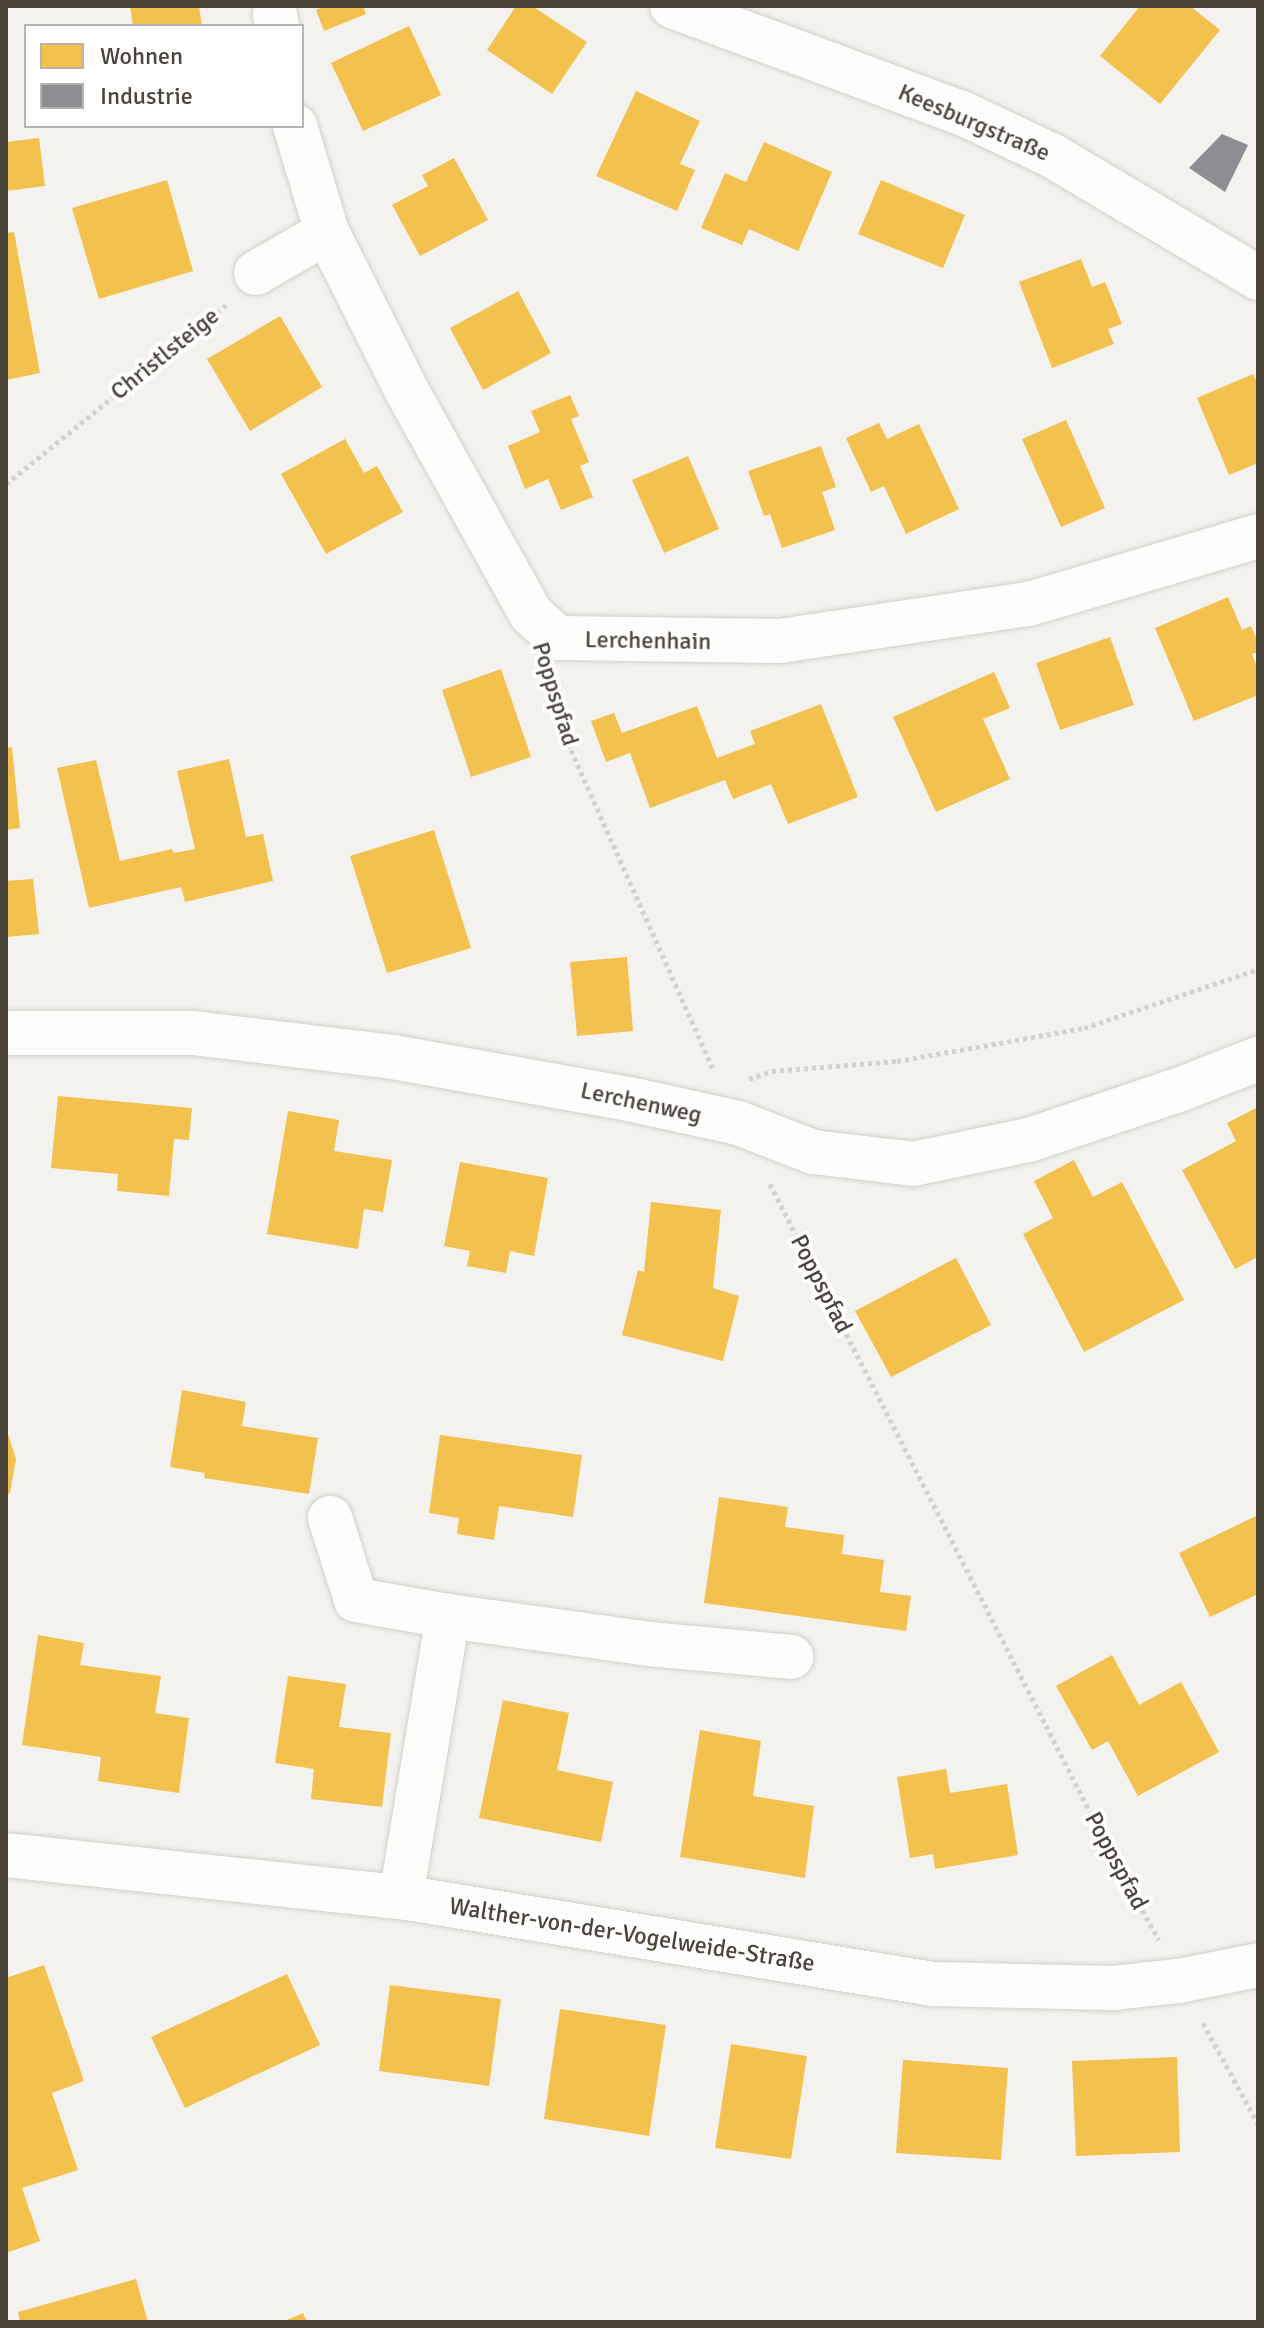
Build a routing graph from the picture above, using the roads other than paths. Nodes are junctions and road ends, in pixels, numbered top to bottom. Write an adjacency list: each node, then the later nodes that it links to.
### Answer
1 (672, 6): 5 (street, Keesburgstraße)
2 (296, 128): 3 (street, Lerchenhain)
3 (327, 232): 4 (street); 6 (street, Lerchenhain)
4 (256, 273)
5 (1258, 278)
6 (1258, 536)
7 (6, 1033): 8 (street, Lerchenweg)
8 (1258, 1059)
9 (330, 1518): 10 (street)
10 (448, 1616): 11 (street); 13 (street)
11 (791, 1657)
12 (6, 1855): 13 (street, Walther-von-der-Vogelweide-Straße)
13 (401, 1897): 14 (street, Walther-von-der-Vogelweide-Straße)
14 (1258, 1965)

